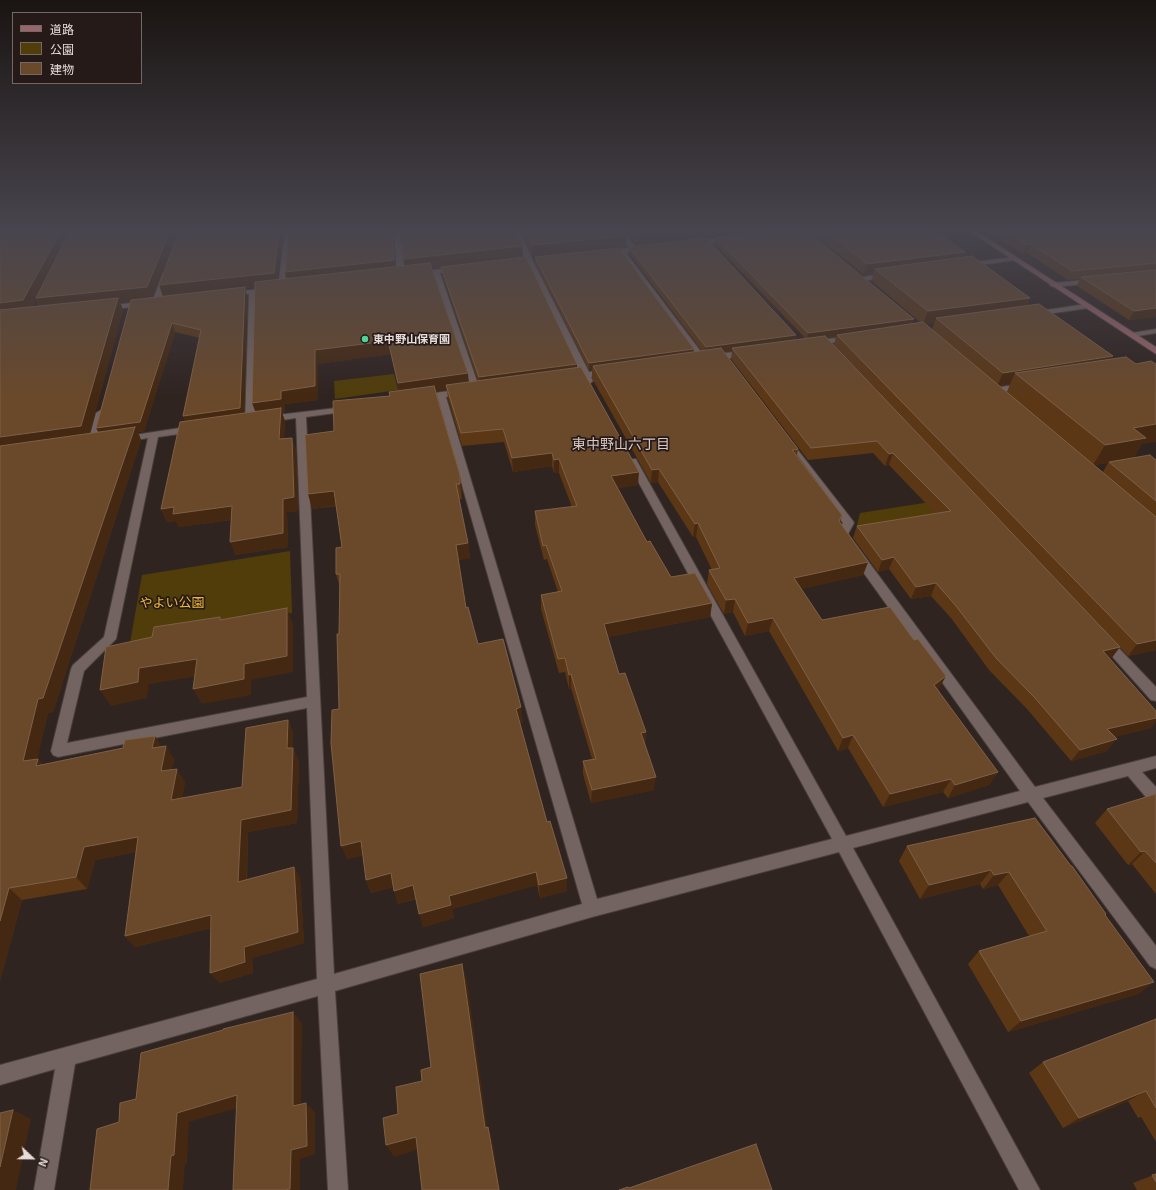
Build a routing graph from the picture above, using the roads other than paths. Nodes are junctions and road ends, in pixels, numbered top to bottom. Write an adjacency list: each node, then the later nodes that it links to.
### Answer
1 (164, 287): 12 (street)
2 (286, 287): 9 (street)
3 (441, 287): 29 (street)
4 (541, 287): 25 (street)
5 (646, 287): 22 (street)
6 (871, 287): 8 (street)
7 (1055, 287): 11 (street)
8 (874, 289)
9 (253, 292): 10 (street); 34 (street)
10 (223, 295)
11 (1086, 306): 13 (street); 15 (street)
12 (100, 308)
13 (1023, 315)
14 (1156, 331): 15 (street)
15 (1132, 335): 20 (street)
16 (862, 337): 17 (street)
17 (825, 342): 18 (street); 21 (street)
18 (803, 344)
19 (759, 351): 22 (street)
20 (1156, 351)
21 (836, 353)
22 (723, 356): 23 (street)
23 (732, 369)
24 (616, 371): 25 (street)
25 (585, 376): 26 (street); 28 (street)
26 (562, 379)
27 (1033, 385): 31 (street)
28 (593, 390)
29 (441, 395): 30 (street); 49 (street)
30 (410, 400)
31 (1007, 401)
32 (103, 405): 39 (street)
33 (363, 406): 34 (street)
34 (301, 415): 43 (street)
35 (206, 428): 37 (street)
36 (779, 431): 46 (street)
37 (154, 435): 38 (street); 43 (street)
38 (116, 440)
39 (93, 443)
40 (628, 452): 48 (street)
41 (1096, 632): 42 (street)
42 (1156, 696)
43 (314, 701): 51 (street)
44 (1156, 762): 45 (street)
45 (1131, 769): 46 (street); 47 (street)
46 (1031, 794): 48 (street); 50 (street)
47 (1156, 798)
48 (842, 843): 49 (street); 56 (street)
49 (592, 909): 51 (street)
50 (1156, 960)
51 (326, 985): 52 (street); 55 (street)
52 (67, 1056): 53 (street); 54 (street)
53 (0, 1075)
54 (44, 1190)
55 (338, 1190)
56 (1030, 1190)

